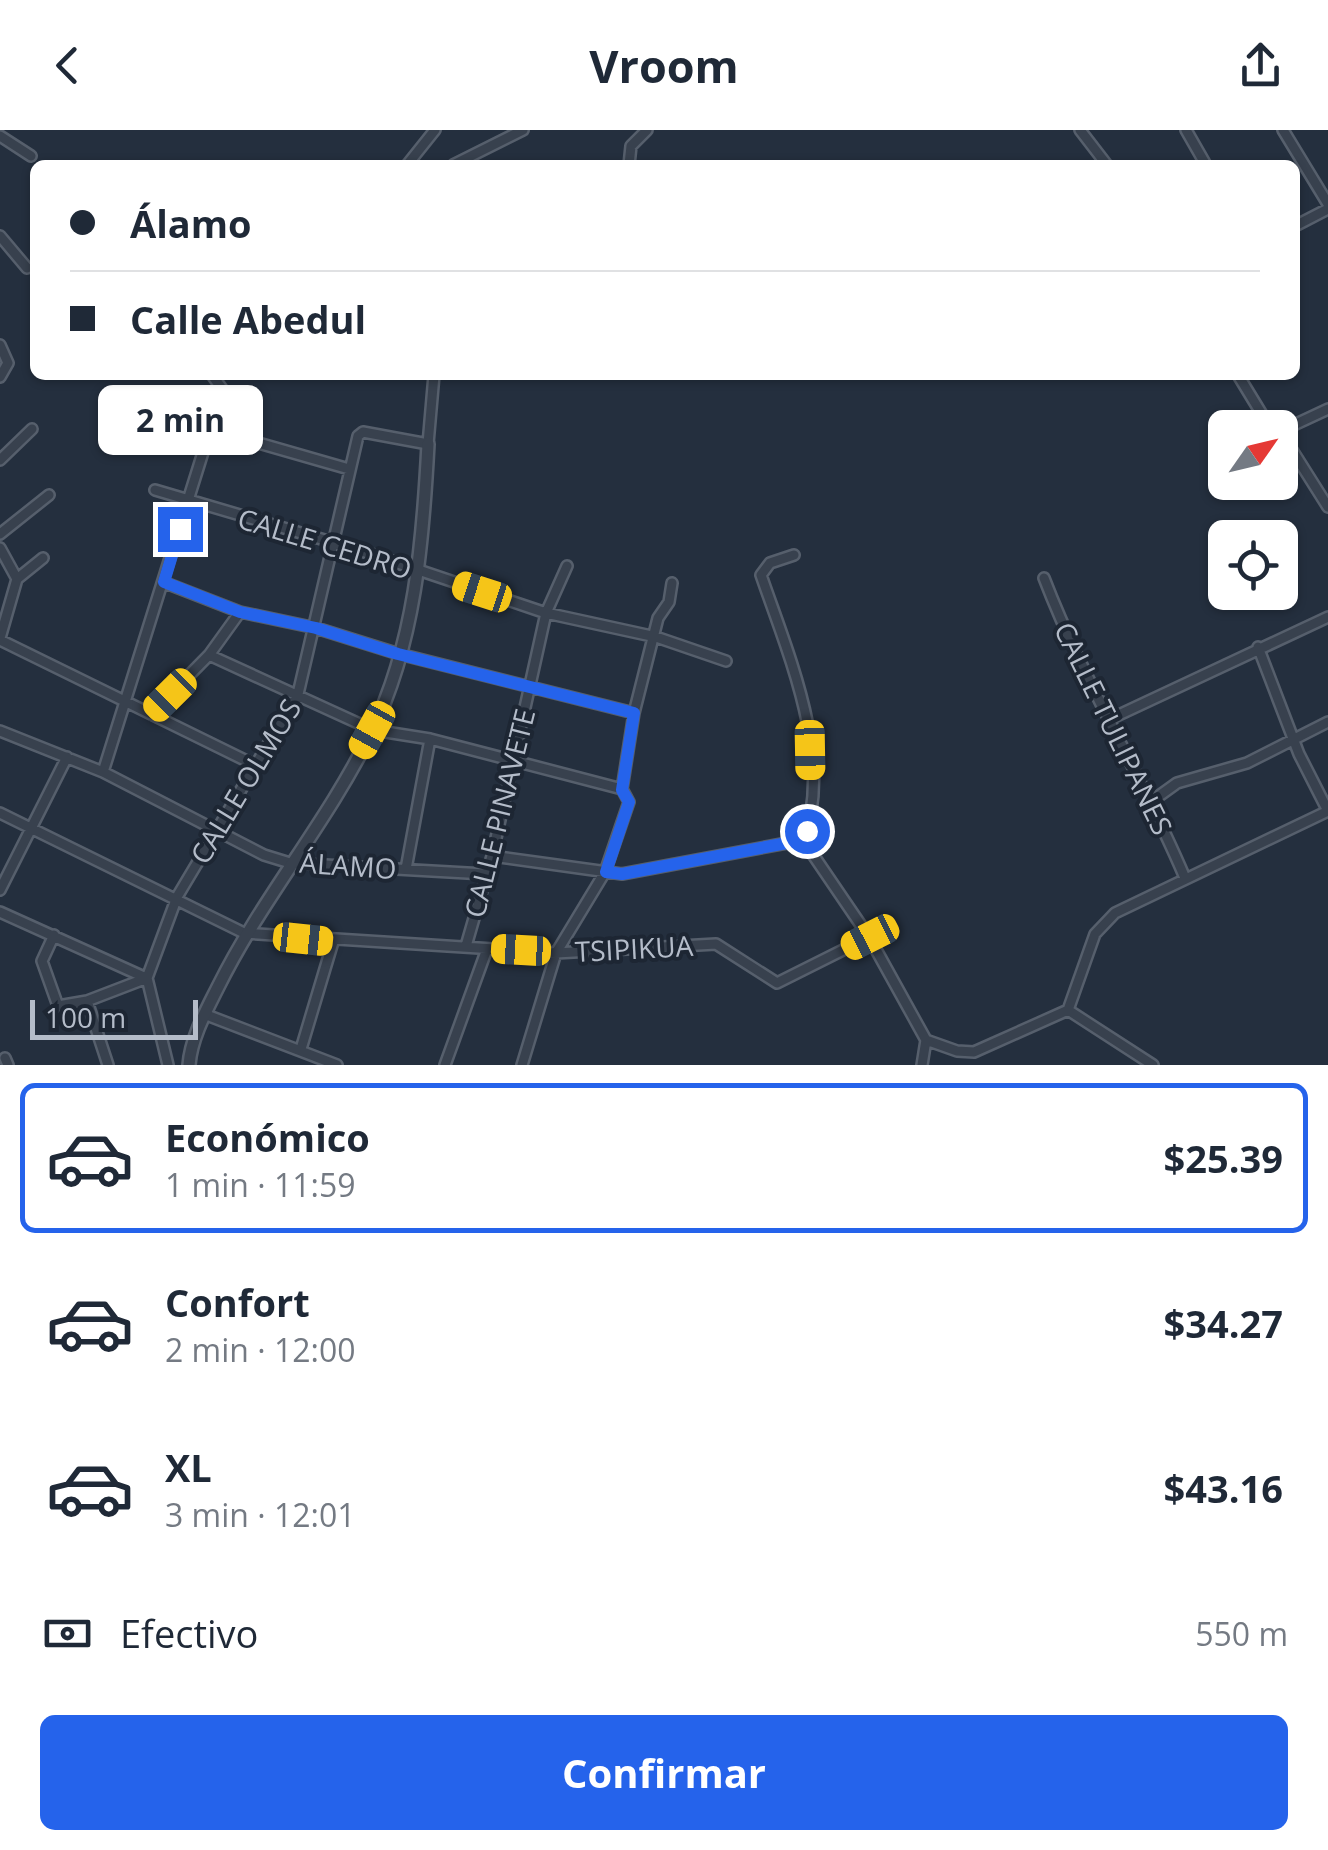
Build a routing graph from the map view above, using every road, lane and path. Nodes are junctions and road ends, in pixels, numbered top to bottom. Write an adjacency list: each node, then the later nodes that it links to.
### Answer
1 (435, 130): 9 (street)
2 (523, 130): 10 (street)
3 (647, 130): 11 (street)
4 (1080, 130): 12 (street)
5 (1186, 130): 13 (street)
6 (1283, 130): 14 (street)
7 (0, 136): 8 (street)
8 (31, 156)
9 (411, 160)
10 (462, 160)
11 (630, 160)
12 (1103, 160)
13 (1203, 160)
14 (1328, 207): 15 (street)
15 (1300, 223)
16 (0, 236): 17 (street)
17 (27, 268)
18 (0, 346): 19 (street)
19 (0, 377)
20 (216, 380): 28 (street)
21 (434, 380): 29 (street)
22 (1241, 380): 24 (street)
23 (1328, 409): 26 (street)
24 (1260, 410)
25 (154, 413): 28 (street)
26 (1298, 422)
27 (32, 430): 30 (street)
28 (214, 432): 32 (street); 35 (street)
29 (428, 444): 32 (street, CALLE OLMOS); 43 (street)
30 (0, 460)
31 (1298, 460): 36 (street)
32 (349, 469): 38 (street, CALLE OLMOS)
33 (155, 490): 35 (street, CALLE CEDRO)
34 (49, 495): 37 (street)
35 (188, 502): 38 (street, CALLE CEDRO); 46 (street)
36 (1328, 507)
37 (0, 534)
38 (330, 541): 43 (street, CALLE CEDRO); 51 (street, CALLE OLMOS)
39 (0, 548): 45 (street)
40 (794, 555): 79 (street)
41 (43, 558): 45 (street)
42 (568, 566): 49 (street, CALLE PINAVETE)
43 (418, 571): 49 (street, CALLE CEDRO); 55 (street)
44 (1044, 578): 63 (street, CALLE TULIPANES)
45 (17, 579): 53 (street)
46 (164, 582): 48 (street); 60 (street)
47 (672, 583): 52 (street)
48 (240, 612): 51 (street); 56 (street)
49 (546, 613): 52 (street, CALLE CEDRO); 58 (street, CALLE PINAVETE)
50 (1328, 617): 54 (street)
51 (316, 628): 55 (street); 59 (street, CALLE OLMOS)
52 (656, 637): 57 (street, CALLE CEDRO); 61 (street)
53 (0, 639): 60 (street)
54 (1258, 647): 63 (street); 67 (street)
55 (398, 654): 58 (street); 65 (street)
56 (209, 655): 59 (street); 62 (street)
57 (726, 660)
58 (530, 684): 61 (street); 70 (street, CALLE PINAVETE)
59 (298, 694): 65 (street); 71 (street, CALLE OLMOS)
60 (125, 702): 62 (street); 72 (street)
61 (634, 713): 73 (street)
62 (150, 714): 71 (street)
63 (1108, 720): 74 (street, CALLE TULIPANES)
64 (1328, 722): 67 (street)
65 (372, 730): 68 (street); 81 (street)
66 (0, 731): 69 (street, ÁLAMO)
67 (1295, 735): 74 (street); 75 (street)
68 (430, 739): 70 (street); 82 (street)
69 (68, 757): 72 (street, ÁLAMO); 77 (street)
70 (512, 764): 73 (street); 80 (street, CALLE PINAVETE)
71 (257, 766): 78 (street, CALLE OLMOS)
72 (103, 772): 78 (street, ÁLAMO)
73 (622, 790): 83 (street)
74 (1152, 801): 85 (street, CALLE TULIPANES)
75 (1328, 811): 85 (street)
76 (0, 814): 77 (street)
77 (31, 826): 86 (street); 87 (street)
78 (213, 830): 81 (street, ÁLAMO); 87 (street, CALLE OLMOS)
79 (803, 840): 83 (street); 91 (street)
80 (492, 856): 83 (street); 84 (street, CALLE PINAVETE)
81 (290, 863): 82 (street, ÁLAMO); 89 (street)
82 (406, 869): 84 (street, ÁLAMO)
83 (606, 872): 95 (street)
84 (485, 874): 93 (street, CALLE PINAVETE)
85 (1185, 878): 98 (street)
86 (0, 890)
87 (178, 897): 89 (street); 96 (street, CALLE OLMOS)
88 (0, 912): 90 (street)
89 (244, 934): 92 (street); 99 (street)
90 (54, 935): 96 (street); 97 (street)
91 (870, 937): 95 (street, TSIPIKUA); 100 (street)
92 (332, 942): 93 (street); 101 (street)
93 (466, 946): 94 (street)
94 (487, 949): 95 (street); 106 (street, CALLE PINAVETE)
95 (556, 952): 107 (street)
96 (147, 978): 97 (street); 103 (street)
97 (88, 1001): 102 (street)
98 (1068, 1010): 100 (street); 109 (street)
99 (204, 1014): 101 (street); 104 (street)
100 (926, 1040): 108 (street)
101 (300, 1049): 105 (street)
102 (108, 1065)
103 (168, 1065)
104 (189, 1065)
105 (338, 1065)
106 (444, 1065)
107 (522, 1065)
108 (922, 1065)
109 (1152, 1065)

